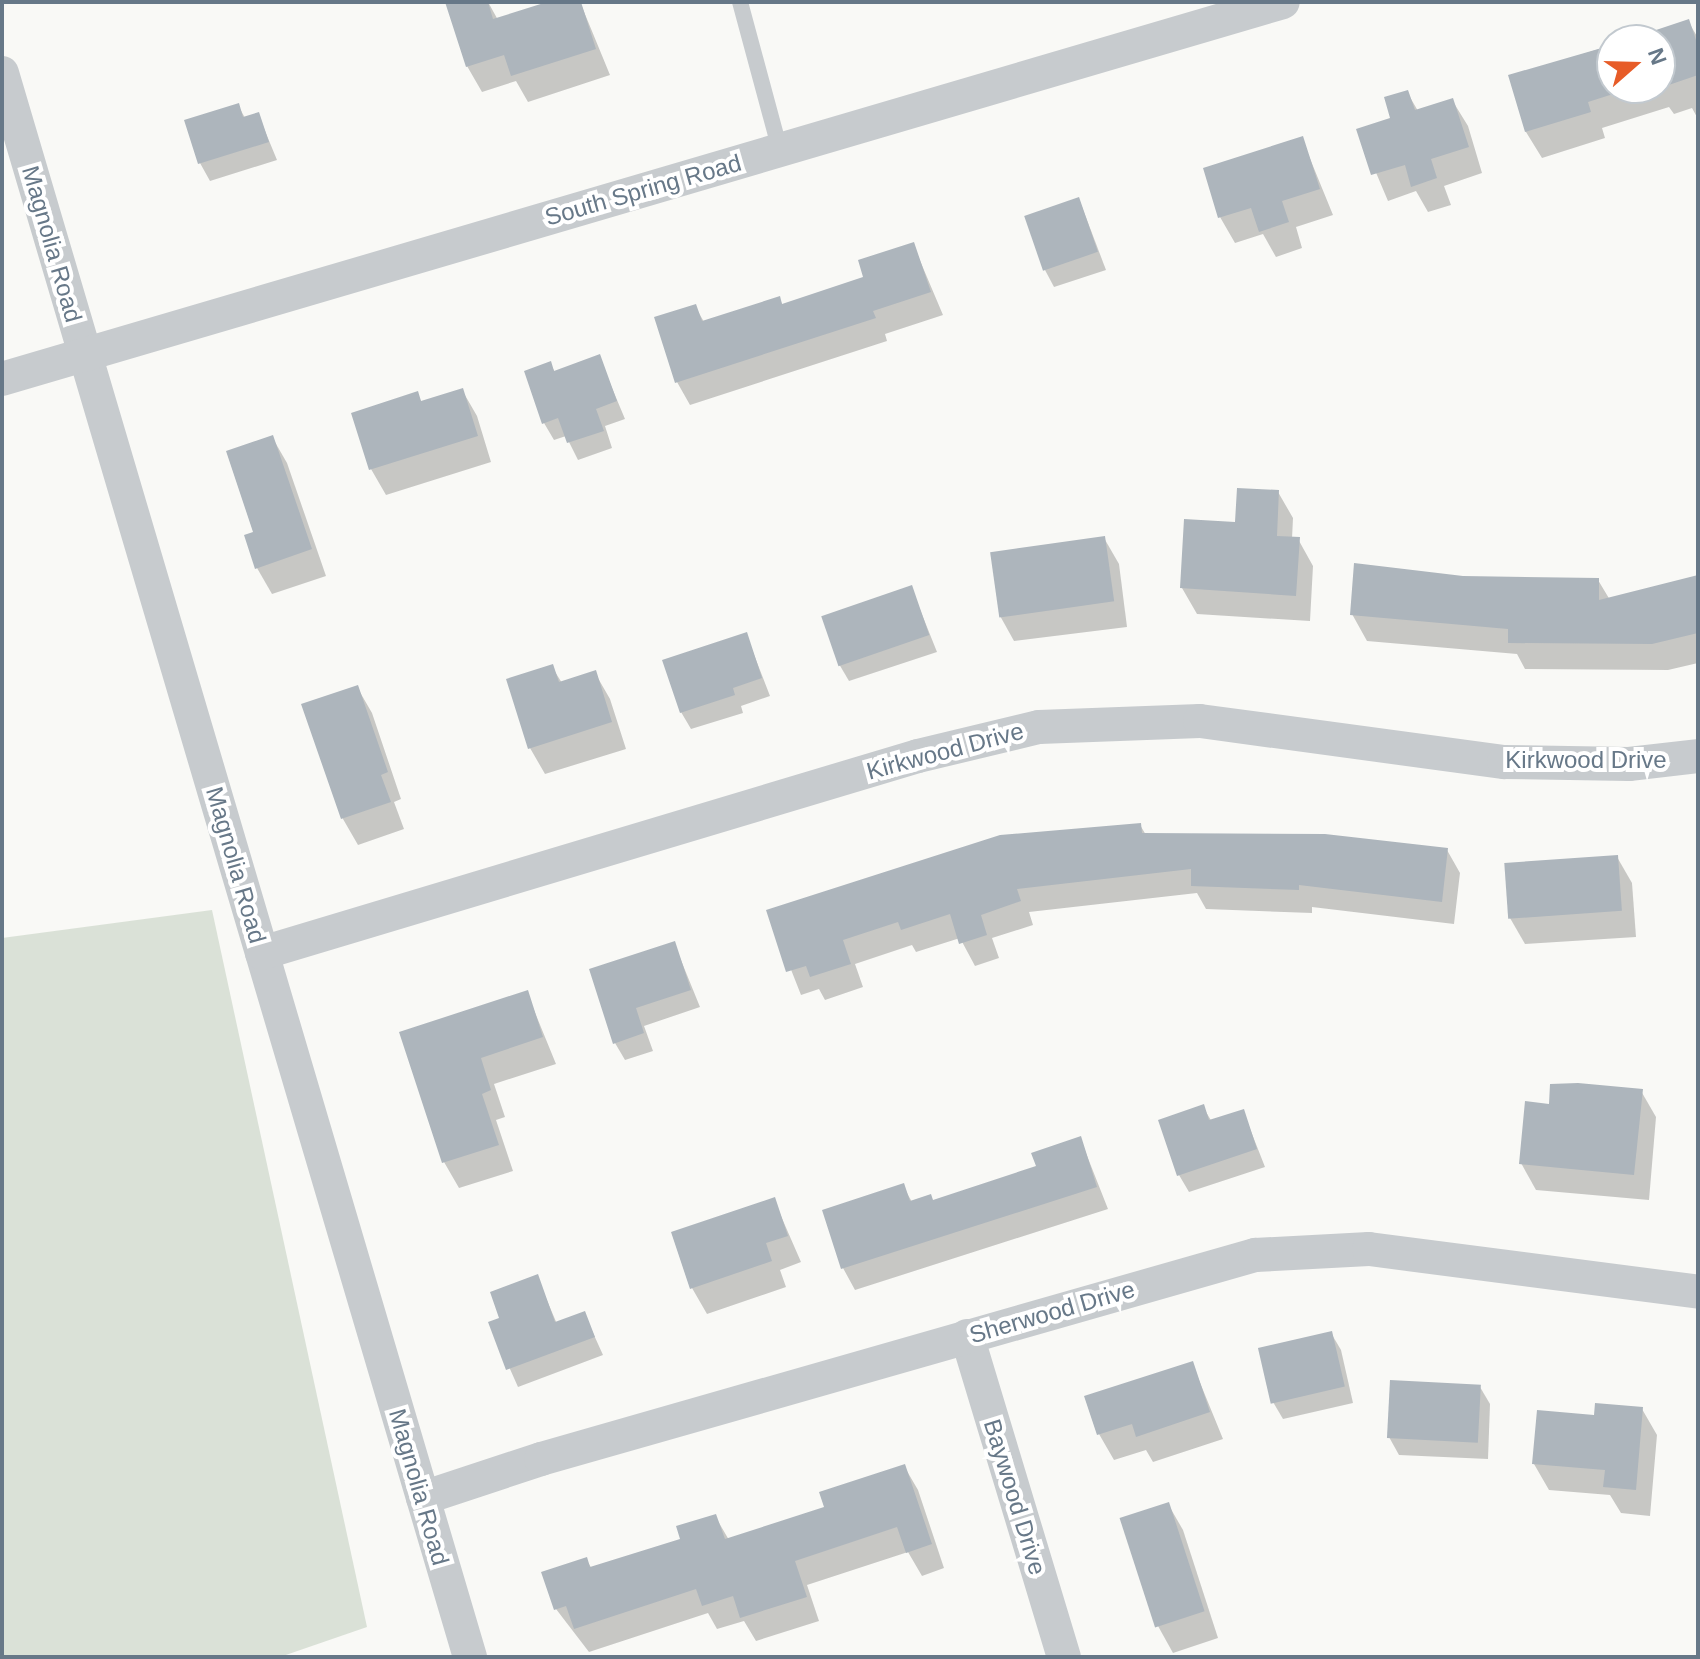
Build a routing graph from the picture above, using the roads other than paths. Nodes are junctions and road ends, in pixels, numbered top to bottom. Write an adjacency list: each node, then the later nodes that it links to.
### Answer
1 (740, 2): 4 (lane)
2 (1283, 2): 4 (street, South Spring Road)
3 (2, 73): 5 (street, Magnolia Road)
4 (780, 150): 5 (street, South Spring Road)
5 (85, 355): 6 (street, South Spring Road); 8 (street, Magnolia Road)
6 (2, 379)
7 (1698, 756): 8 (street, Kirkwood Drive)
8 (262, 953): 11 (street, Magnolia Road)
9 (1698, 1292): 10 (street, Sherwood Drive)
10 (967, 1336): 11 (street, Sherwood Drive); 13 (street, Baywood Drive)
11 (423, 1498): 12 (street, Magnolia Road)
12 (470, 1657)
13 (1064, 1657)

